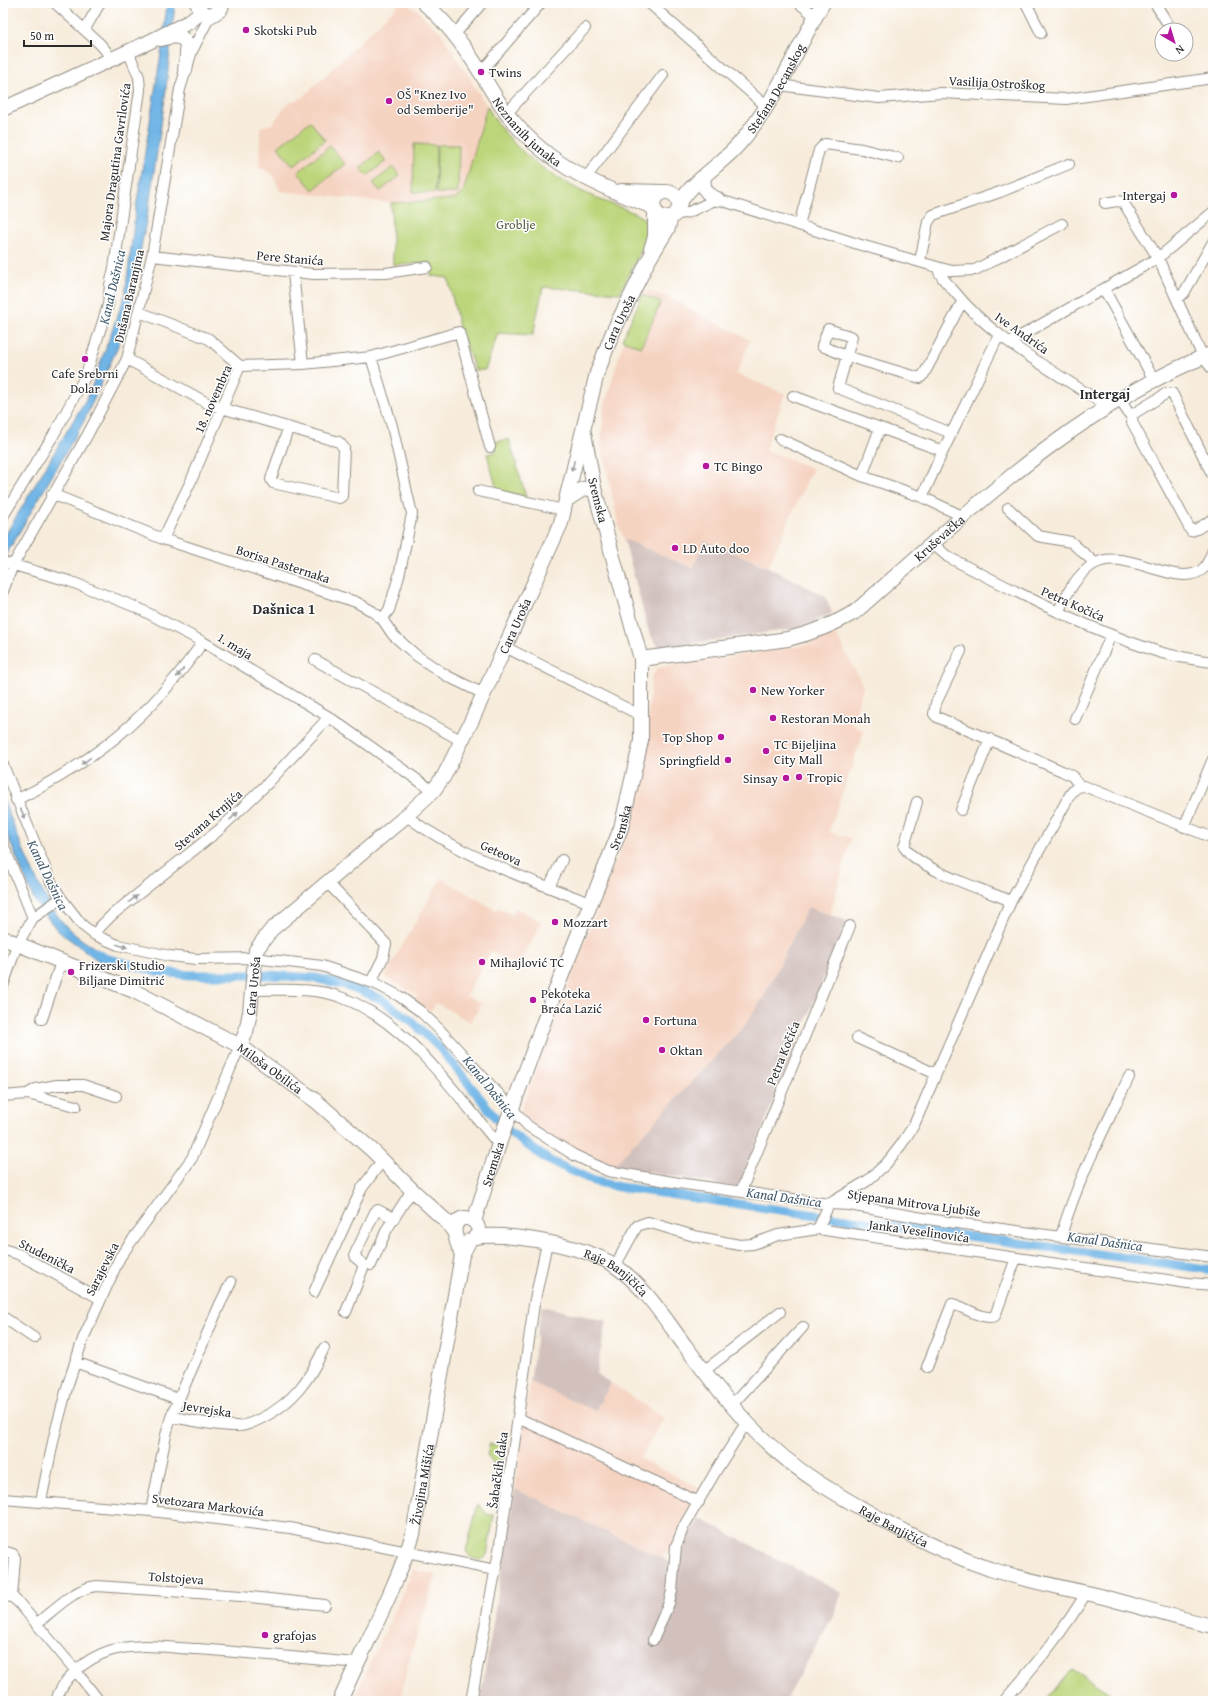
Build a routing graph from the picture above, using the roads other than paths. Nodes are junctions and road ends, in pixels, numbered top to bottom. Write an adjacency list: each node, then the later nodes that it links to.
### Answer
1 (55, 3): 16 (street)
2 (100, 3): 16 (street)
3 (234, 3): 12 (main road)
4 (424, 3): 19 (main road, Neznanih junaka)
5 (482, 3): 19 (street)
6 (540, 3): 23 (street)
7 (649, 3): 28 (street)
8 (799, 3): 13 (street)
9 (823, 3): 13 (main road, Stefana Decanskog)
10 (1026, 3): 18 (street)
11 (1155, 3): 14 (street)
12 (207, 9): 17 (main road); 22 (street, Dušana Baranjina)
13 (815, 16): 26 (main road, Stefana Decanskog)
14 (1166, 21)
15 (585, 28): 29 (street)
16 (85, 29): 21 (street)
17 (176, 32): 20 (main road); 22 (main road)
18 (1041, 33)
19 (455, 34): 23 (main road, Neznanih junaka)
20 (128, 51): 21 (main road); 85 (street, Majora Dragutina Gavrilovića)
21 (110, 60): 27 (main road)
22 (185, 70): 45 (street, Dušana Baranjina)
23 (481, 72): 29 (main road, Neznanih junaka)
24 (663, 75): 34 (street)
25 (1213, 78): 26 (street, Vasilija Ostroškog)
26 (779, 85): 28 (main road, Stefana Decanskog)
27 (4, 105)
28 (767, 107): 32 (main road, Stefana Decanskog)
29 (507, 113): 34 (main road, Neznanih junaka)
30 (898, 158): 43 (street)
31 (1069, 164): 48 (street)
32 (717, 166): 33 (main road); 36 (main road)
33 (704, 177): 37 (main road); 40 (main road)
34 (585, 179): 35 (main road, Neznanih junaka)
35 (613, 191): 36 (main road); 39 (main road, Neznanih junaka)
36 (665, 192): 39 (main road); 40 (main road)
37 (717, 199): 40 (street); 43 (street)
38 (1104, 203): 46 (street)
39 (654, 209): 40 (main road); 47 (main road)
40 (676, 211): 47 (main road)
41 (1213, 212): 46 (street)
42 (1062, 224): 49 (street)
43 (798, 225): 48 (street)
44 (1213, 242): 53 (street)
45 (152, 256): 51 (street, Pere Stanića); 55 (street, Dušana Baranjina)
46 (1158, 258): 52 (street); 53 (street)
47 (648, 261): 72 (main road, Cara Uroša)
48 (920, 261): 49 (street)
49 (937, 266): 54 (street, Ive Andrića)
50 (427, 267): 51 (street, Pere Stanića)
51 (293, 274): 61 (street)
52 (1104, 289): 57 (street); 64 (street)
53 (1176, 298): 58 (street)
54 (962, 302): 56 (street, Ive Andrića); 73 (street)
55 (139, 312): 60 (street, Dušana Baranjina); 62 (street)
56 (1000, 335): 57 (street, Ive Andrića); 73 (street)
57 (1010, 342): 67 (street, Ive Andrića)
58 (1208, 355): 63 (street); 64 (main road, Kruševačka)
59 (371, 357): 61 (street, 18. novembra); 75 (street, 18. novembra); 95 (street)
60 (127, 359): 68 (street); 81 (street, Dušana Baranjina)
61 (303, 364): 62 (street, 18. novembra)
62 (240, 366): 68 (street, 18. novembra)
63 (1213, 370)
64 (1154, 380): 66 (main road, Kruševačka)
65 (793, 396): 70 (street)
66 (1119, 399): 67 (main road, Kruševačka); 69 (street)
67 (1106, 406): 86 (main road, Kruševačka)
68 (222, 408): 71 (street); 88 (street, 18. novembra)
69 (1132, 418): 78 (street); 87 (street)
70 (880, 428): 76 (street); 77 (street)
71 (288, 429): 71 (street)
72 (584, 433): 79 (main road, Sremska); 83 (main road, Cara Uroša, one-way to 83)
73 (951, 433): 76 (street)
74 (780, 439): 77 (street)
75 (490, 447)
76 (943, 451): 82 (street)
77 (862, 476): 82 (street)
78 (1213, 476)
79 (594, 488): 83 (main road); 100 (main road, Sremska)
80 (478, 491): 83 (street)
81 (52, 494): 88 (street, Borisa Pasternaka); 91 (street, Dušana Baranjina)
82 (922, 497): 86 (street)
83 (565, 505): 98 (main road, Cara Uroša)
84 (1008, 508): 92 (street)
85 (3, 516)
86 (964, 517): 89 (main road, Kruševačka)
87 (1213, 519)
88 (163, 539): 95 (street, Borisa Pasternaka)
89 (933, 544): 94 (street, Petra Kočića); 100 (main road, Kruševačka)
90 (1213, 550): 92 (street)
91 (6, 563): 93 (street, Dušana Baranjina); 97 (street, 1. maja)
92 (1095, 563): 94 (street)
93 (3, 591)
94 (1058, 612): 96 (street, Petra Kočića)
95 (382, 619): 103 (street, Borisa Pasternaka)
96 (1111, 635): 102 (street, Petra Kočića); 106 (street)
97 (203, 642): 105 (street, 1. maja); 113 (street, one-way to 113)
98 (505, 647): 103 (main road, Cara Uroša); 104 (street)
99 (961, 651): 107 (street)
100 (641, 659): 104 (main road, Sremska)
101 (315, 660): 108 (street)
102 (1213, 662)
103 (484, 694): 108 (main road, Cara Uroša)
104 (642, 716): 125 (main road, Sremska)
105 (329, 717): 112 (street, 1. maja); 128 (street, Stevana Krnjića, one-way to 105)
106 (1076, 719)
107 (990, 739): 111 (street); 115 (street)
108 (462, 741): 112 (main road, Cara Uroša)
109 (1213, 759): 117 (street)
110 (3, 765): 113 (street)
111 (1080, 786): 117 (street); 124 (street)
112 (433, 791): 116 (main road, Cara Uroša)
113 (16, 800): 123 (street, one-way to 123)
114 (917, 802): 124 (street)
115 (961, 810)
116 (406, 816): 121 (main road, Cara Uroša); 122 (street, Geteova)
117 (1184, 827): 118 (street)
118 (1213, 838)
119 (3, 844): 126 (street)
120 (562, 860): 122 (street)
121 (327, 882): 131 (main road, Cara Uroša); 133 (street)
122 (549, 887): 125 (street, Geteova)
123 (59, 899): 126 (street); 128 (street)
124 (1011, 901): 139 (street)
125 (590, 903): 145 (main road, Sremska)
126 (35, 915): 130 (street)
127 (850, 926): 149 (street, Petra Kočića)
128 (95, 935): 131 (street, one-way to 131)
129 (3, 938): 130 (main road, Miloša Obilića)
130 (17, 945): 132 (main road, Miloša Obilića); 134 (street)
131 (254, 960): 133 (street, Stjepana Mitrova Ljubiše); 135 (main road, Cara Uroša)
132 (61, 962): 136 (street); 138 (main road, Miloša Obilića)
133 (371, 982): 145 (street, Stjepana Mitrova Ljubiše)
134 (3, 986)
135 (252, 989): 138 (main road, Cara Uroša); 146 (street)
136 (42, 1019)
137 (856, 1038): 139 (street)
138 (240, 1046): 147 (main road, Miloša Obilića); 165 (street, Sarajevska)
139 (936, 1074): 150 (street)
140 (1129, 1077): 155 (street)
141 (27, 1094): 142 (street); 143 (street); 144 (street)
142 (3, 1096)
143 (116, 1096)
144 (76, 1106)
145 (512, 1109): 146 (main road, Sremska); 149 (street, Stjepana Mitrova Ljubiše)
146 (500, 1142): 153 (main road, Sremska)
147 (382, 1161): 148 (main road, Miloša Obilića); 164 (street)
148 (412, 1190): 151 (street); 153 (main road, Miloša Obilića)
149 (741, 1191): 150 (street, Stjepana Mitrova Ljubiše)
150 (828, 1208): 152 (street); 155 (street, Stjepana Mitrova Ljubiše)
151 (393, 1218): 160 (street); 166 (street)
152 (820, 1227): 159 (street, Janka Veselinovića); 161 (street)
153 (464, 1228): 154 (main road, Miloša Obilića); 185 (main road, Živojina Mišića)
154 (491, 1235): 156 (main road, Raje Banjičića)
155 (1061, 1236): 158 (street, Stjepana Mitrova Ljubiše)
156 (547, 1243): 161 (main road, Raje Banjičića); 178 (street, Šabačkih đaka)
157 (3, 1249): 165 (street, Studenička)
158 (1213, 1257)
159 (1016, 1258): 163 (street, Janka Veselinovića); 173 (street)
160 (371, 1265)
161 (615, 1266): 174 (main road, Raje Banjičića)
162 (231, 1282): 175 (street, Jevrejska)
163 (1213, 1285)
164 (314, 1292)
165 (101, 1299): 172 (street, Sarajevska)
166 (346, 1312)
167 (780, 1312): 174 (street)
168 (3, 1317): 170 (street)
169 (802, 1327): 176 (street)
170 (34, 1338)
171 (324, 1348): 177 (street, Jevrejska)
172 (75, 1362): 175 (street); 181 (street, Sarajevska)
173 (927, 1367)
174 (704, 1371): 176 (main road, Raje Banjičića)
175 (178, 1399): 177 (street, Jevrejska)
176 (731, 1406): 179 (main road, Raje Banjičića)
177 (171, 1417): 183 (street, Jevrejska)
178 (518, 1418): 182 (street); 186 (street, Šabačkih đaka)
179 (746, 1423): 182 (street); 187 (main road, Raje Banjičića)
180 (3, 1498): 181 (street, Svetozara Markovića)
181 (41, 1501): 183 (street, Svetozara Markovića)
182 (698, 1502): 192 (street)
183 (151, 1511): 185 (street, Svetozara Markovića)
184 (3, 1551): 188 (street)
185 (407, 1552): 186 (street, Svetozara Markovića); 193 (main road, Živojina Mišića)
186 (495, 1570): 198 (street, Šabačkih đaka)
187 (1086, 1593): 191 (main road, Raje Banjičića); 199 (street)
188 (7, 1597): 190 (street)
189 (325, 1605): 190 (street, Tolstojeva)
190 (36, 1624): 194 (street)
191 (1213, 1626)
192 (653, 1640)
193 (357, 1663): 194 (street); 197 (main road, Živojina Mišića)
194 (76, 1671): 195 (street); 196 (street)
195 (56, 1701)
196 (99, 1701)
197 (340, 1701)
198 (471, 1701)
199 (1004, 1701)

